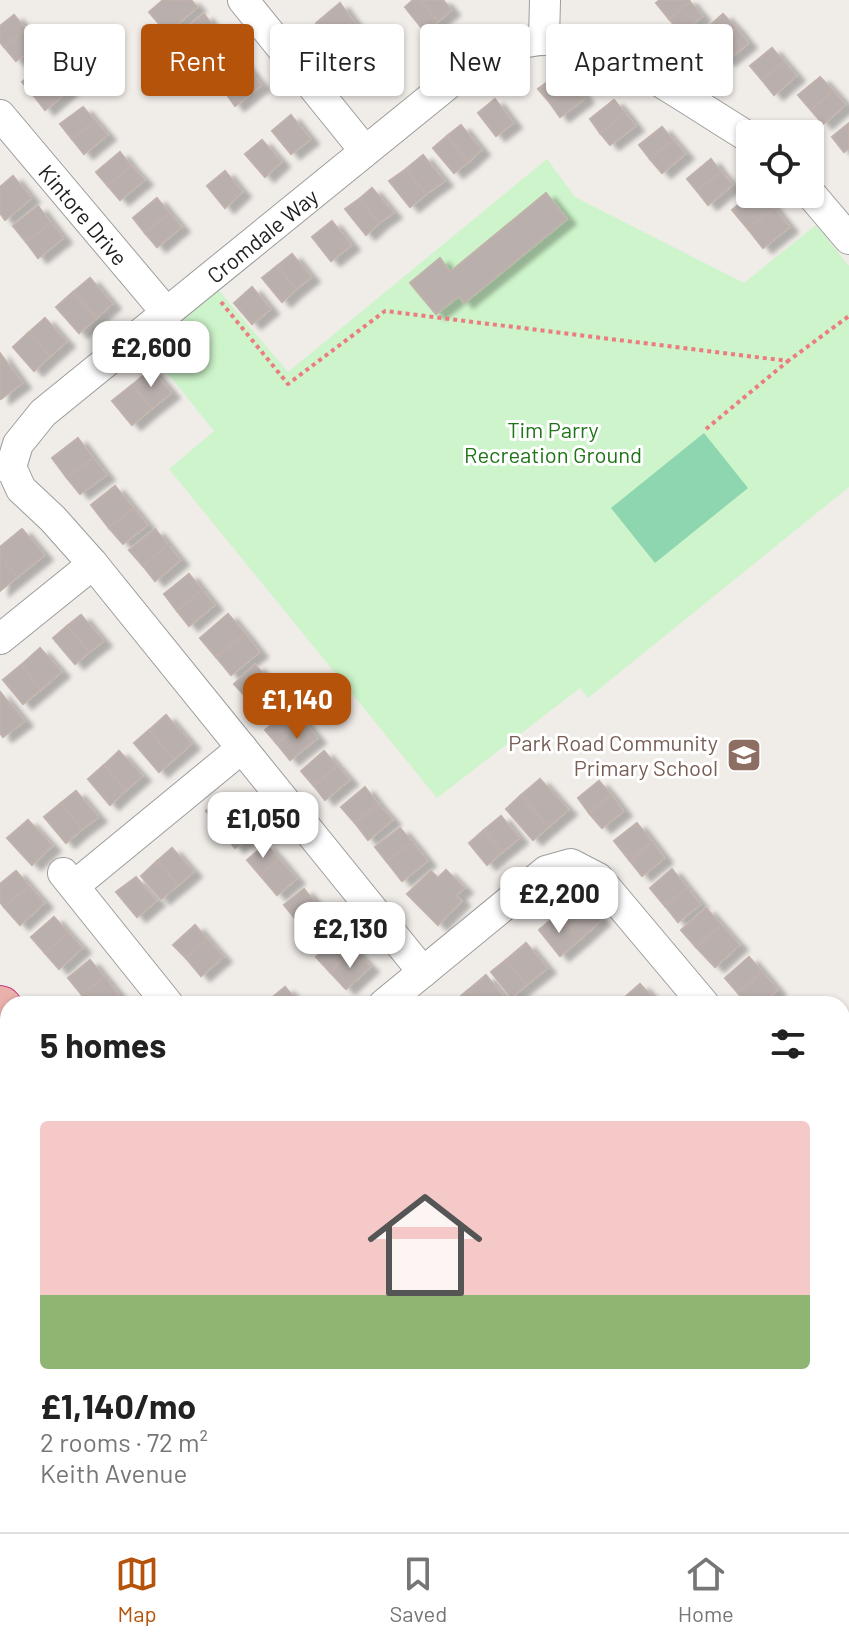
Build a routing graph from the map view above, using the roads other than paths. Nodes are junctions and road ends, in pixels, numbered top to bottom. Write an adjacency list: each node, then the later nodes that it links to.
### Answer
1 (243, 0): 6 (street)
2 (545, 0): 3 (street)
3 (544, 40): 5 (street, Cromdale Way); 6 (street, Cromdale Way)
4 (0, 116): 9 (street, Kintore Drive)
5 (736, 129)
6 (365, 151): 9 (street, Cromdale Way)
7 (823, 208): 8 (street)
8 (849, 239)
9 (166, 312): 10 (street, Cromdale Way)
10 (6, 467): 11 (street)
11 (93, 564): 12 (street); 13 (street)
12 (0, 639)
13 (242, 748): 14 (street); 15 (street)
14 (423, 972): 16 (street); 17 (street)
15 (162, 996)
16 (394, 996)
17 (697, 996)

